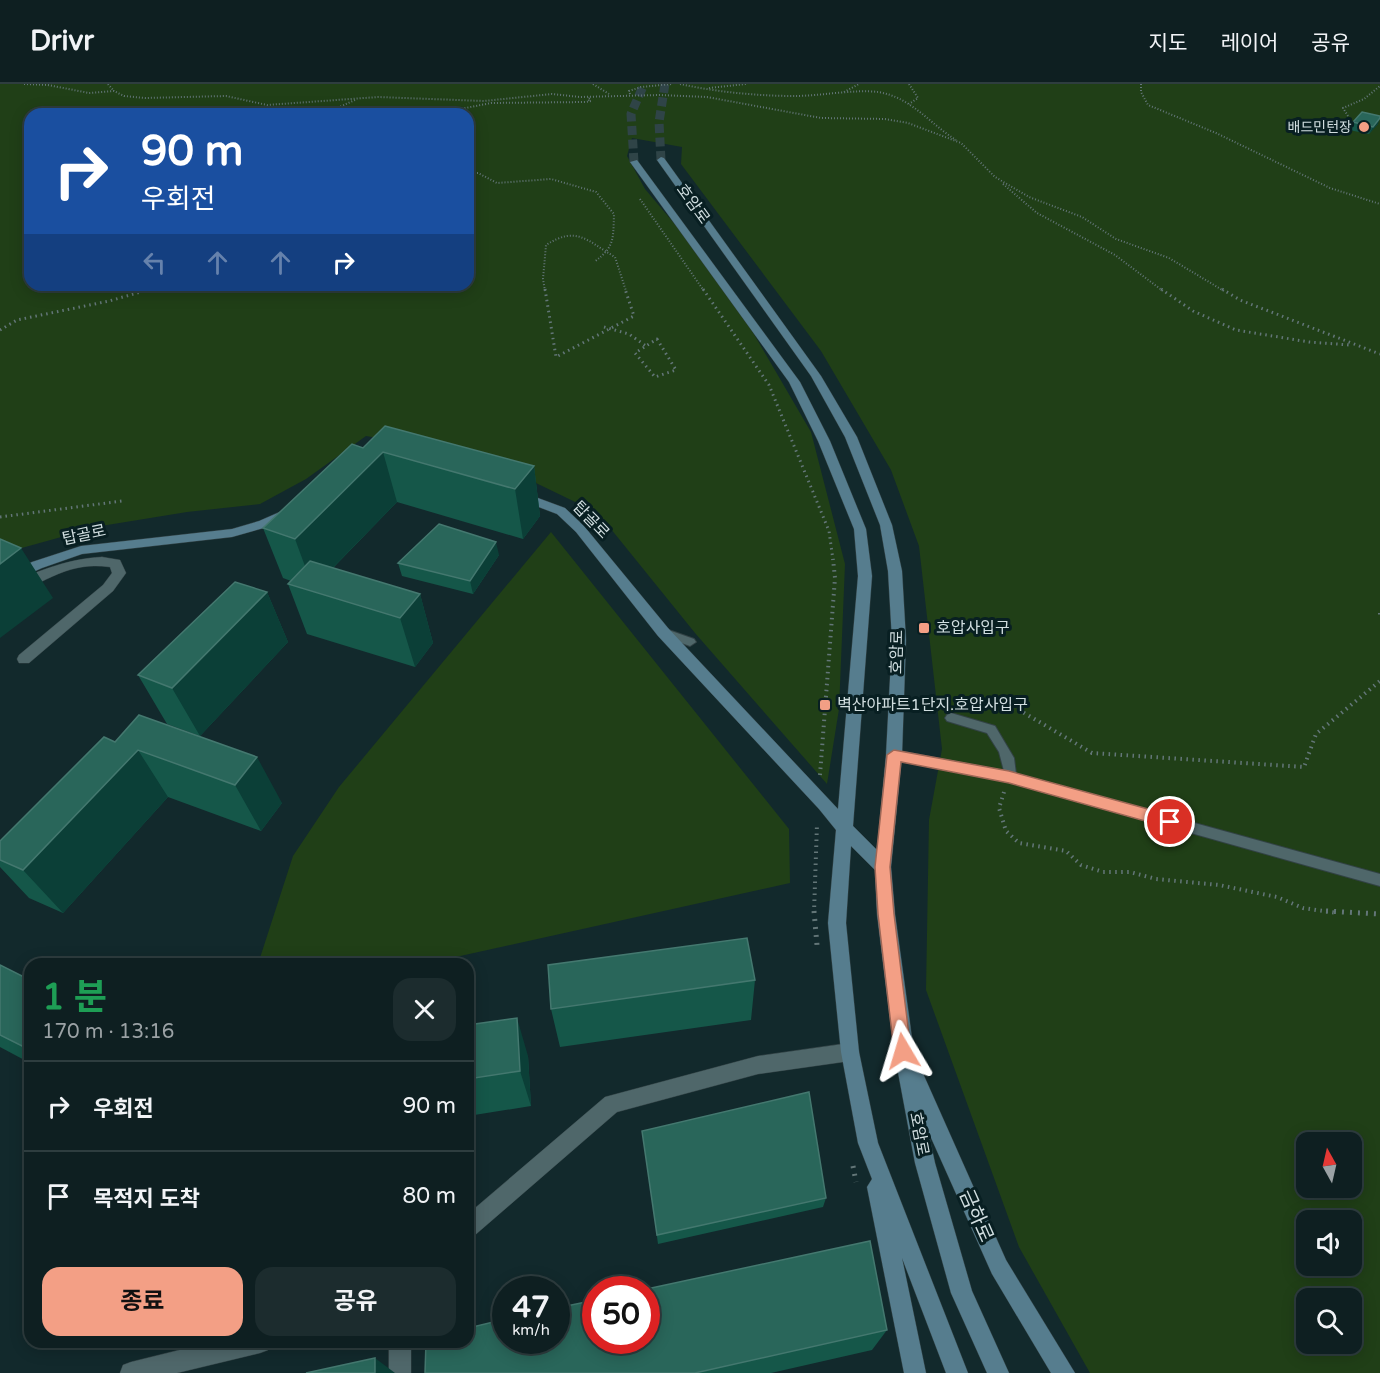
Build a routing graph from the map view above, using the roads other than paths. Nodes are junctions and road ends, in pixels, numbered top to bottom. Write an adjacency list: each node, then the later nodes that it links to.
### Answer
1 (661, 160): 11 (main road, 호암로)
2 (634, 162): 13 (main road)
3 (506, 489): 7 (main road, 탑골로)
4 (303, 504): 5 (main road, 탑골로)
5 (0, 582)
6 (0, 595): 9 (street)
7 (663, 632): 8 (lane); 13 (main road, 탑골로)
8 (690, 642)
9 (24, 659)
10 (951, 718): 12 (lane)
11 (894, 755): 12 (lane); 14 (main road, 호암로)
12 (1009, 777): 15 (lane)
13 (845, 829): 14 (main road, 탑골로); 17 (main road)
14 (883, 867): 16 (main road, 호암로)
15 (1380, 880)
16 (903, 1051): 26 (main road, 호암로); 27 (main road, 금하로)
17 (850, 1052): 18 (main road); 19 (street)
18 (868, 1143): 24 (main road); 25 (main road)
19 (474, 1223)
20 (235, 1348): 22 (street)
21 (400, 1348): 23 (street)
22 (131, 1373)
23 (400, 1373)
24 (915, 1373)
25 (957, 1373)
26 (998, 1373)
27 (1064, 1373)

